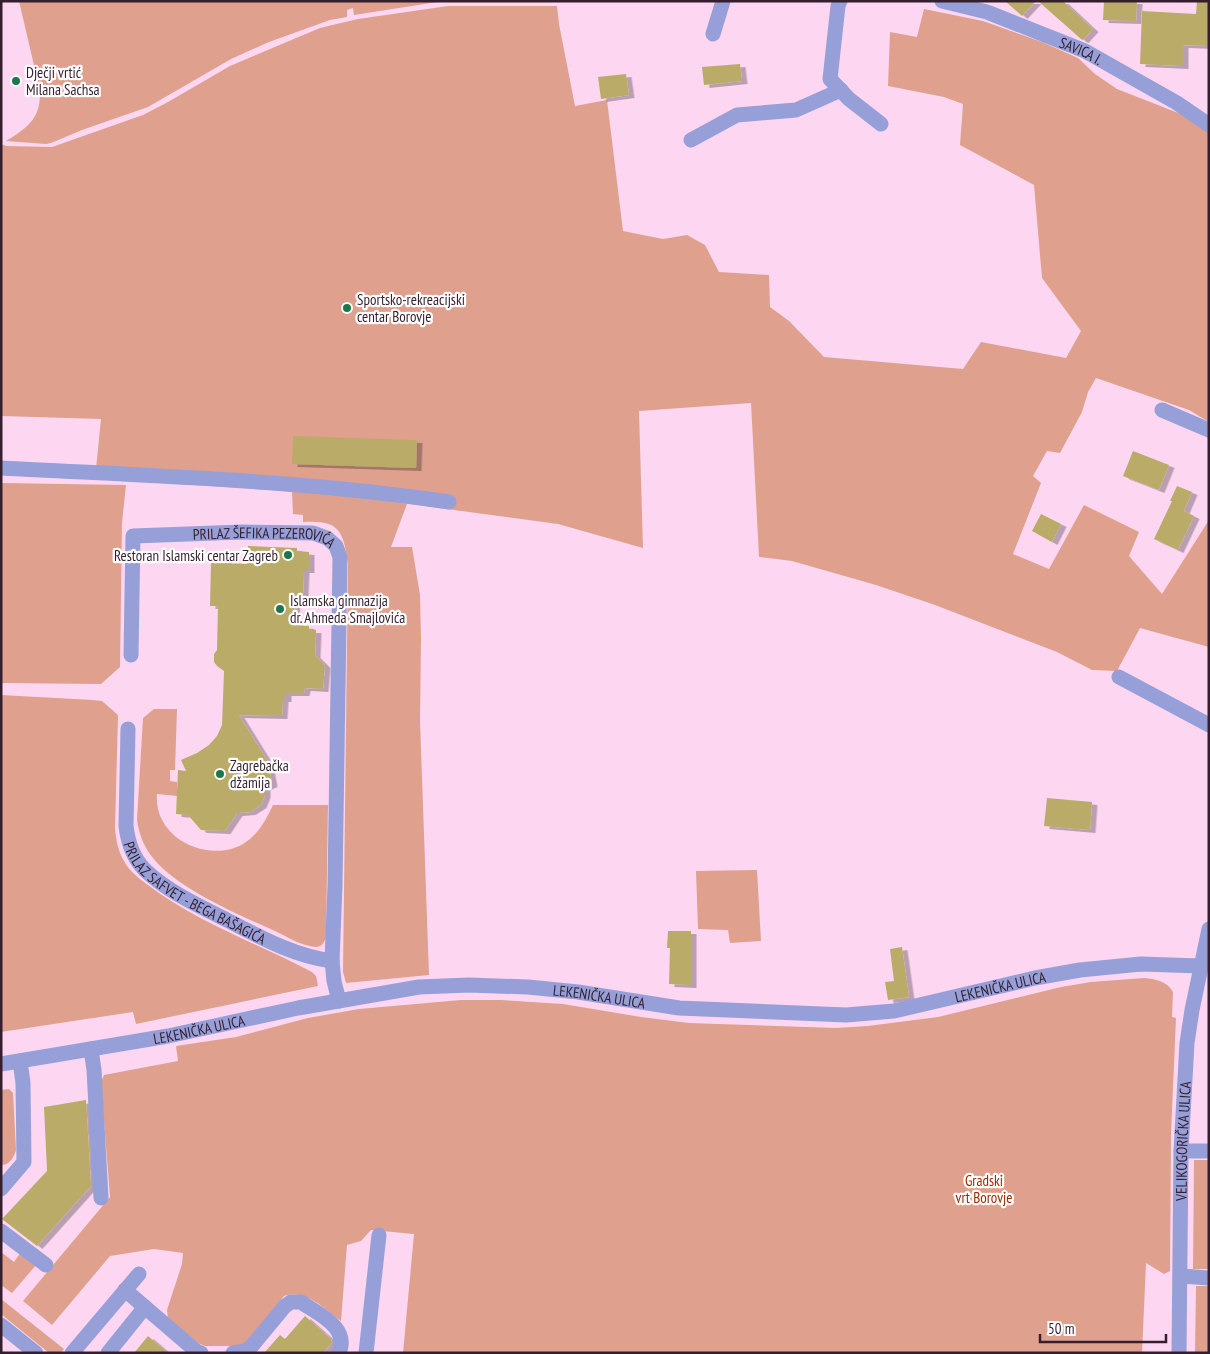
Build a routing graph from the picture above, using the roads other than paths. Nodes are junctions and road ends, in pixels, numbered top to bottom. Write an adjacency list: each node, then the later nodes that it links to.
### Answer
1 (723, 1): 4 (street)
2 (840, 1): 5 (street)
3 (942, 1): 7 (street, SAVICA I.)
4 (713, 34)
5 (841, 90): 6 (street); 8 (street)
6 (881, 124)
7 (1209, 125)
8 (691, 140)
9 (1162, 410): 10 (street)
10 (1209, 430)
11 (1, 468): 12 (street)
12 (449, 502)
13 (131, 655): 18 (street, PRILAZ ŠEFIKA PEZEROVIĆA)
14 (1120, 677): 15 (street)
15 (1209, 726)
16 (128, 729): 18 (street, PRILAZ SAFVET - BEGA BAŠAGIĆA)
17 (1209, 930): 19 (street, VELIKOGORIČKA ULICA)
18 (332, 962): 21 (street)
19 (1200, 966): 20 (street, VELIKOGORIČKA ULICA); 21 (street, LEKENIČKA ULICA)
20 (1202, 991): 25 (street, VELIKOGORIČKA ULICA)
21 (339, 1001): 22 (street, LEKENIČKA ULICA)
22 (91, 1049): 23 (street, LEKENIČKA ULICA); 28 (street)
23 (20, 1061): 24 (street, LEKENIČKA ULICA); 27 (street)
24 (1, 1064)
25 (1181, 1151): 26 (street); 33 (street, VELIKOGORIČKA ULICA)
26 (1209, 1151)
27 (1, 1189)
28 (101, 1198)
29 (1, 1231): 31 (street)
30 (379, 1235): 44 (street)
31 (46, 1265)
32 (139, 1274): 35 (street)
33 (1181, 1276): 34 (street); 45 (street, VELIKOGORIČKA ULICA)
34 (1209, 1278)
35 (125, 1290): 36 (street); 39 (street)
36 (145, 1307): 40 (street); 41 (street)
37 (1, 1325): 38 (street)
38 (36, 1353)
39 (72, 1353)
40 (108, 1353)
41 (201, 1353)
42 (233, 1353): 43 (street)
43 (340, 1353)
44 (366, 1353)
45 (1180, 1353)

